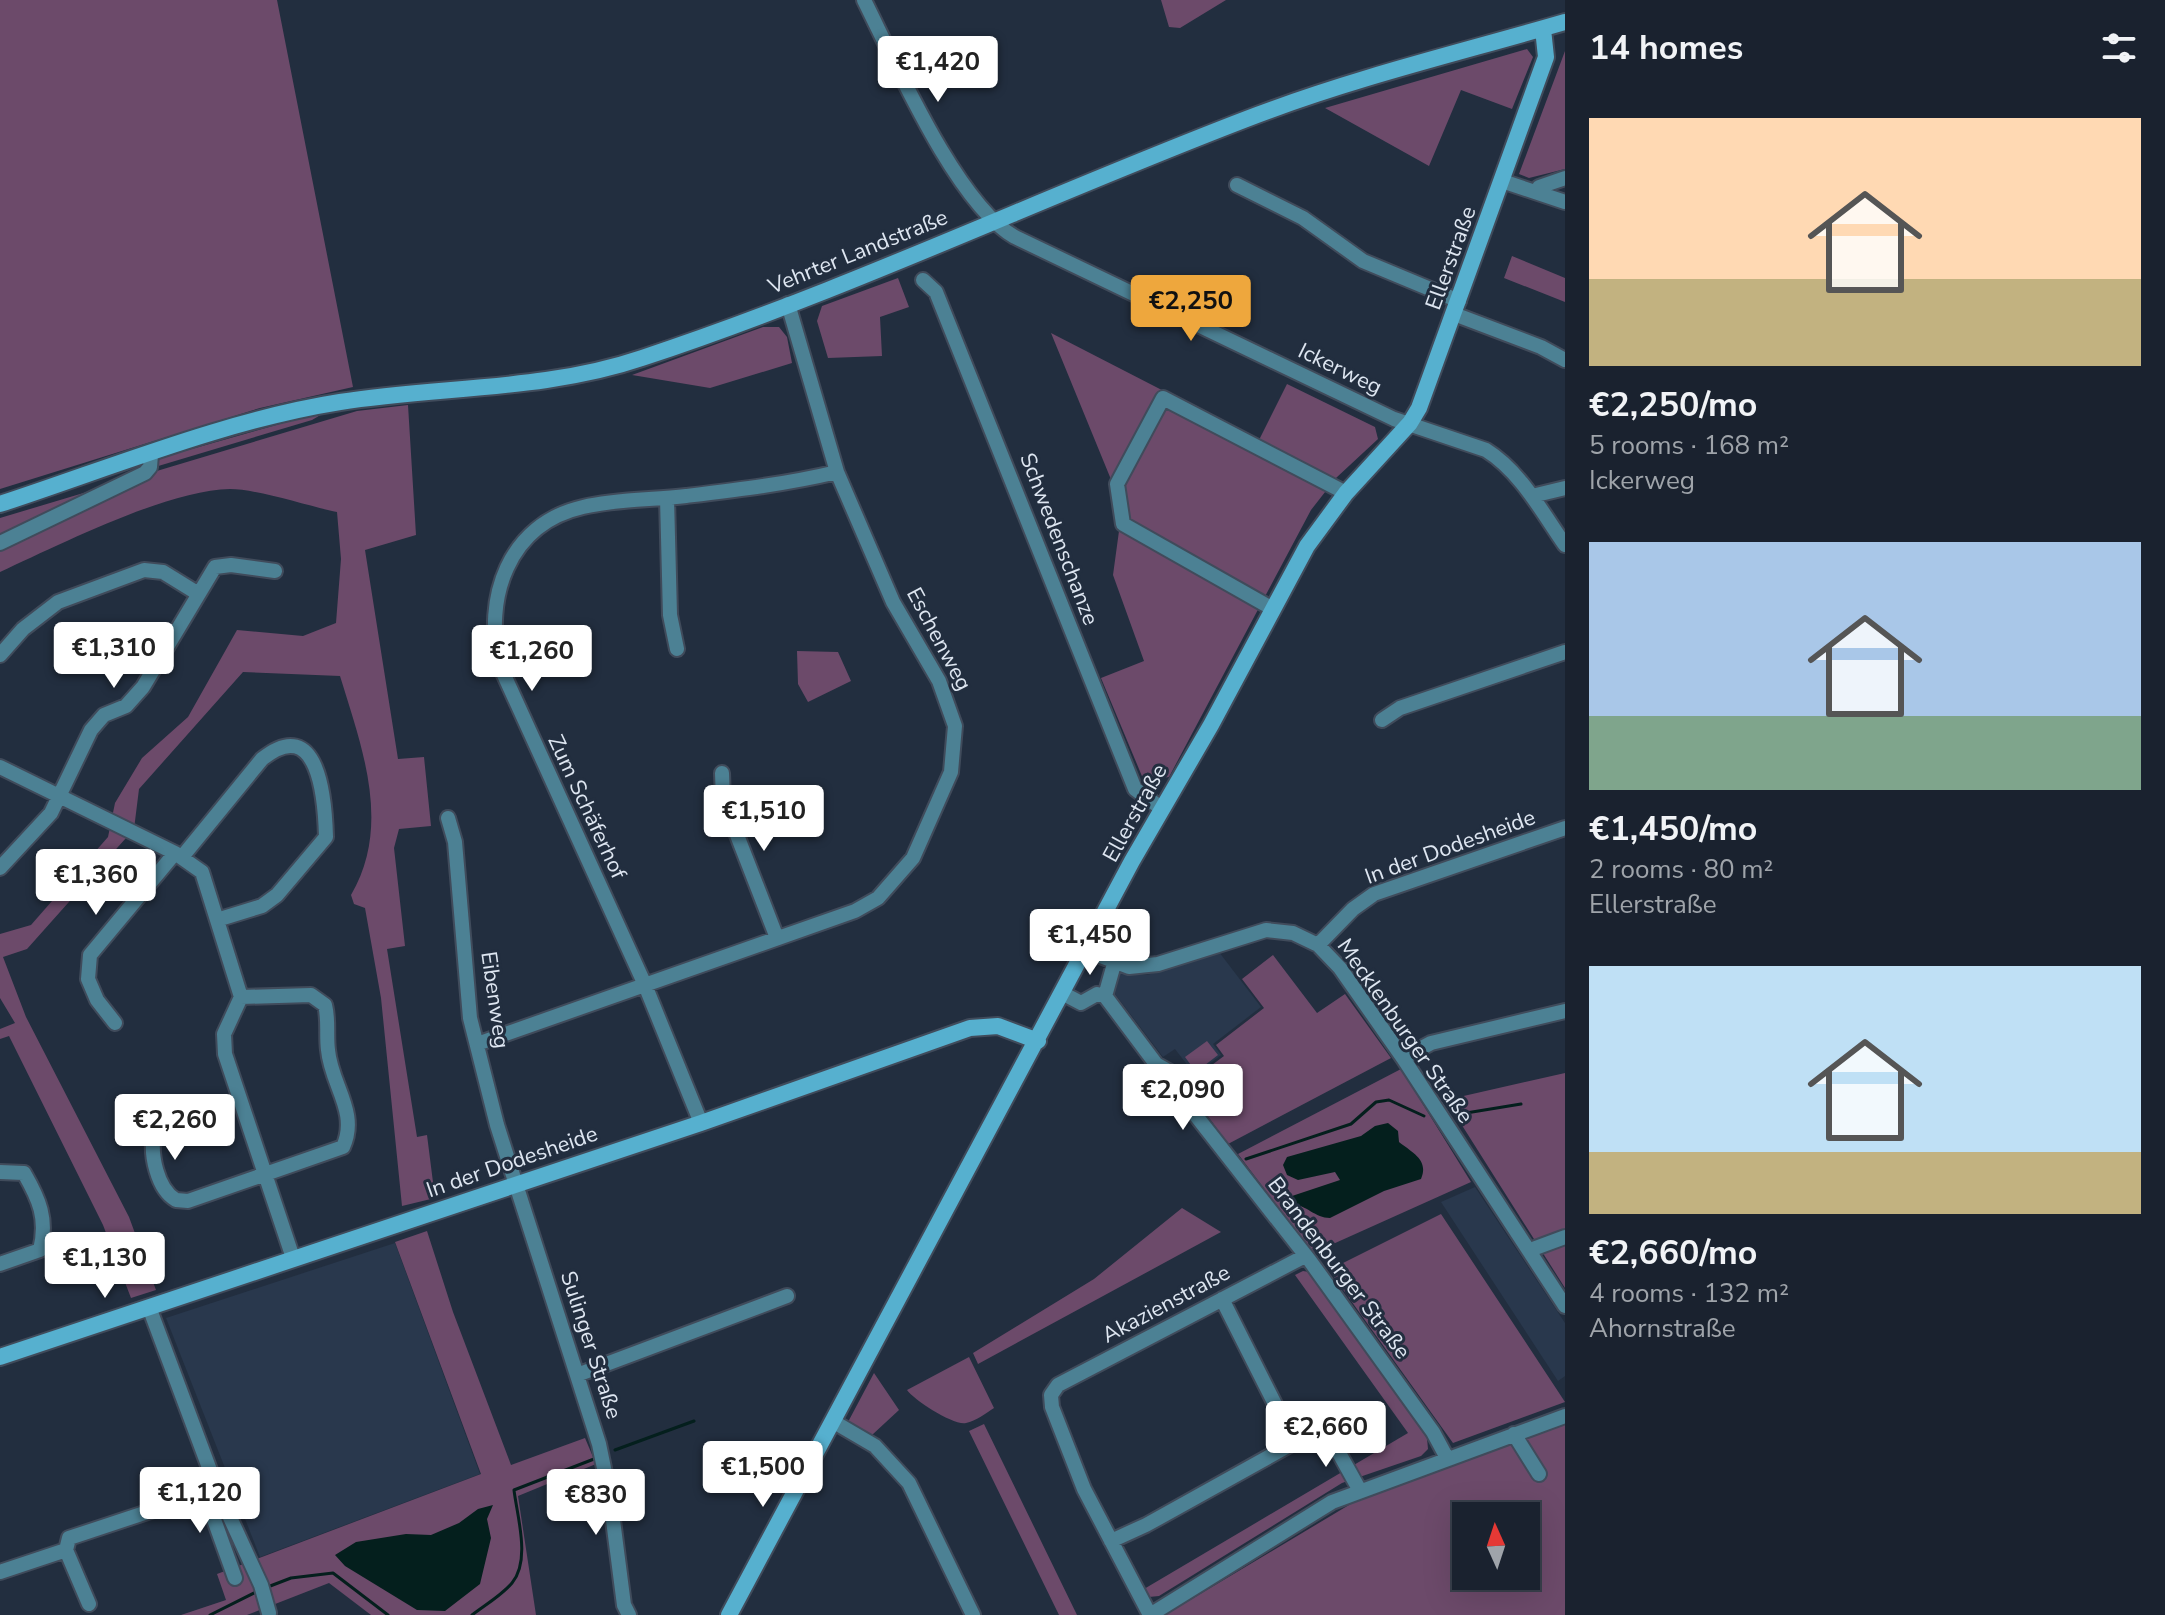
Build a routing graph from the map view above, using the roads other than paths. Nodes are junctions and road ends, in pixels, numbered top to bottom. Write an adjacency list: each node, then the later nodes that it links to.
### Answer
1 (864, 0): 9 (street)
2 (1565, 22): 3 (street, Vehrter Landstraße)
3 (1543, 29): 5 (street, Ellerstraße); 9 (street, Vehrter Landstraße)
4 (1565, 178): 7 (street)
5 (1502, 181): 7 (street); 12 (street, Ellerstraße)
6 (1237, 185): 12 (street)
7 (1537, 192): 8 (street)
8 (1565, 202)
9 (992, 221): 11 (street, Vehrter Landstraße); 14 (street, Ickerweg)
10 (923, 280): 34 (street, Schwedenschanze)
11 (788, 304): 15 (street, Vehrter Landstraße); 16 (street, Eschenweg)
12 (1456, 307): 13 (street); 14 (street, Ellerstraße)
13 (1565, 360)
14 (1410, 423): 18 (street, Ellerstraße); 19 (street, Ickerweg)
15 (151, 455): 21 (street, Vehrter Landstraße); 22 (street)
16 (837, 472): 20 (street, Zum Schäferhof); 40 (street, Eschenweg)
17 (1565, 488): 19 (street)
18 (1346, 493): 26 (street, Ellerstraße); 26 (street)
19 (1532, 496): 23 (street, Ickerweg)
20 (667, 498): 27 (street); 44 (street, Zum Schäferhof)
21 (0, 504)
22 (0, 543)
23 (1565, 545)
24 (275, 571): 25 (street)
25 (197, 593): 29 (street); 33 (street)
26 (1273, 609): 34 (street, Ellerstraße)
27 (677, 649)
28 (1565, 652): 30 (street)
29 (0, 655)
30 (1382, 720)
31 (0, 767): 33 (street)
32 (722, 773): 40 (street)
33 (59, 797): 37 (street); 38 (street)
34 (1161, 808): 42 (street, Ellerstraße)
35 (448, 818): 51 (street, Eibenweg)
36 (1565, 828): 41 (street, In der Dodesheide)
37 (178, 855): 39 (street); 39 (street); 49 (street)
38 (0, 868)
39 (220, 919): 47 (street)
40 (777, 938): 44 (street, Eschenweg)
41 (1318, 945): 43 (street, Mecklenburger Straße); 52 (street, Mecklenburger Straße)
42 (1085, 950): 43 (street, Mecklenburger Straße); 45 (street, Ellerstraße)
43 (1114, 964): 46 (street)
44 (645, 985): 51 (street, Eschenweg); 53 (street, Zum Schäferhof)
45 (1062, 993): 46 (street); 50 (street, Ellerstraße)
46 (1105, 996): 60 (street, Brandenburger Straße)
47 (241, 997): 56 (street); 56 (street)
48 (1565, 1011): 52 (street)
49 (115, 1023)
50 (1038, 1041): 53 (street, In der Dodesheide); 70 (street, Ellerstraße)
51 (477, 1044): 57 (street, Eibenweg)
52 (1403, 1058): 59 (street, Mecklenburger Straße)
53 (701, 1123): 57 (street, In der Dodesheide)
54 (154, 1134): 56 (street)
55 (0, 1172): 62 (street)
56 (267, 1174): 61 (street)
57 (518, 1185): 61 (street, In der Dodesheide); 68 (street, Sulinger Straße)
58 (1565, 1237): 59 (street)
59 (1530, 1250): 65 (street, Mecklenburger Straße)
60 (1305, 1256): 64 (street, Akazienstraße); 73 (street, Brandenburger Straße)
61 (293, 1258): 66 (street, In der Dodesheide)
62 (0, 1264)
63 (787, 1296): 68 (street)
64 (1222, 1299): 72 (street); 77 (street, Akazienstraße)
65 (1565, 1306)
66 (149, 1307): 67 (street, In der Dodesheide); 75 (street)
67 (0, 1357)
68 (577, 1375): 83 (street, Sulinger Straße)
69 (1565, 1416): 71 (street)
70 (834, 1422): 84 (street, Ellerstraße); 85 (street)
71 (1514, 1434): 73 (street); 74 (street)
72 (1294, 1442): 76 (street); 77 (street)
73 (1447, 1458): 76 (street)
74 (1539, 1474)
75 (217, 1489): 78 (street); 80 (street); 82 (street)
76 (1359, 1489): 86 (street)
77 (1111, 1541): 86 (street)
78 (66, 1550): 79 (street); 81 (street)
79 (0, 1572)
80 (235, 1578)
81 (89, 1604)
82 (269, 1613)
83 (629, 1615)
84 (729, 1615)
85 (973, 1615)
86 (1150, 1615)

